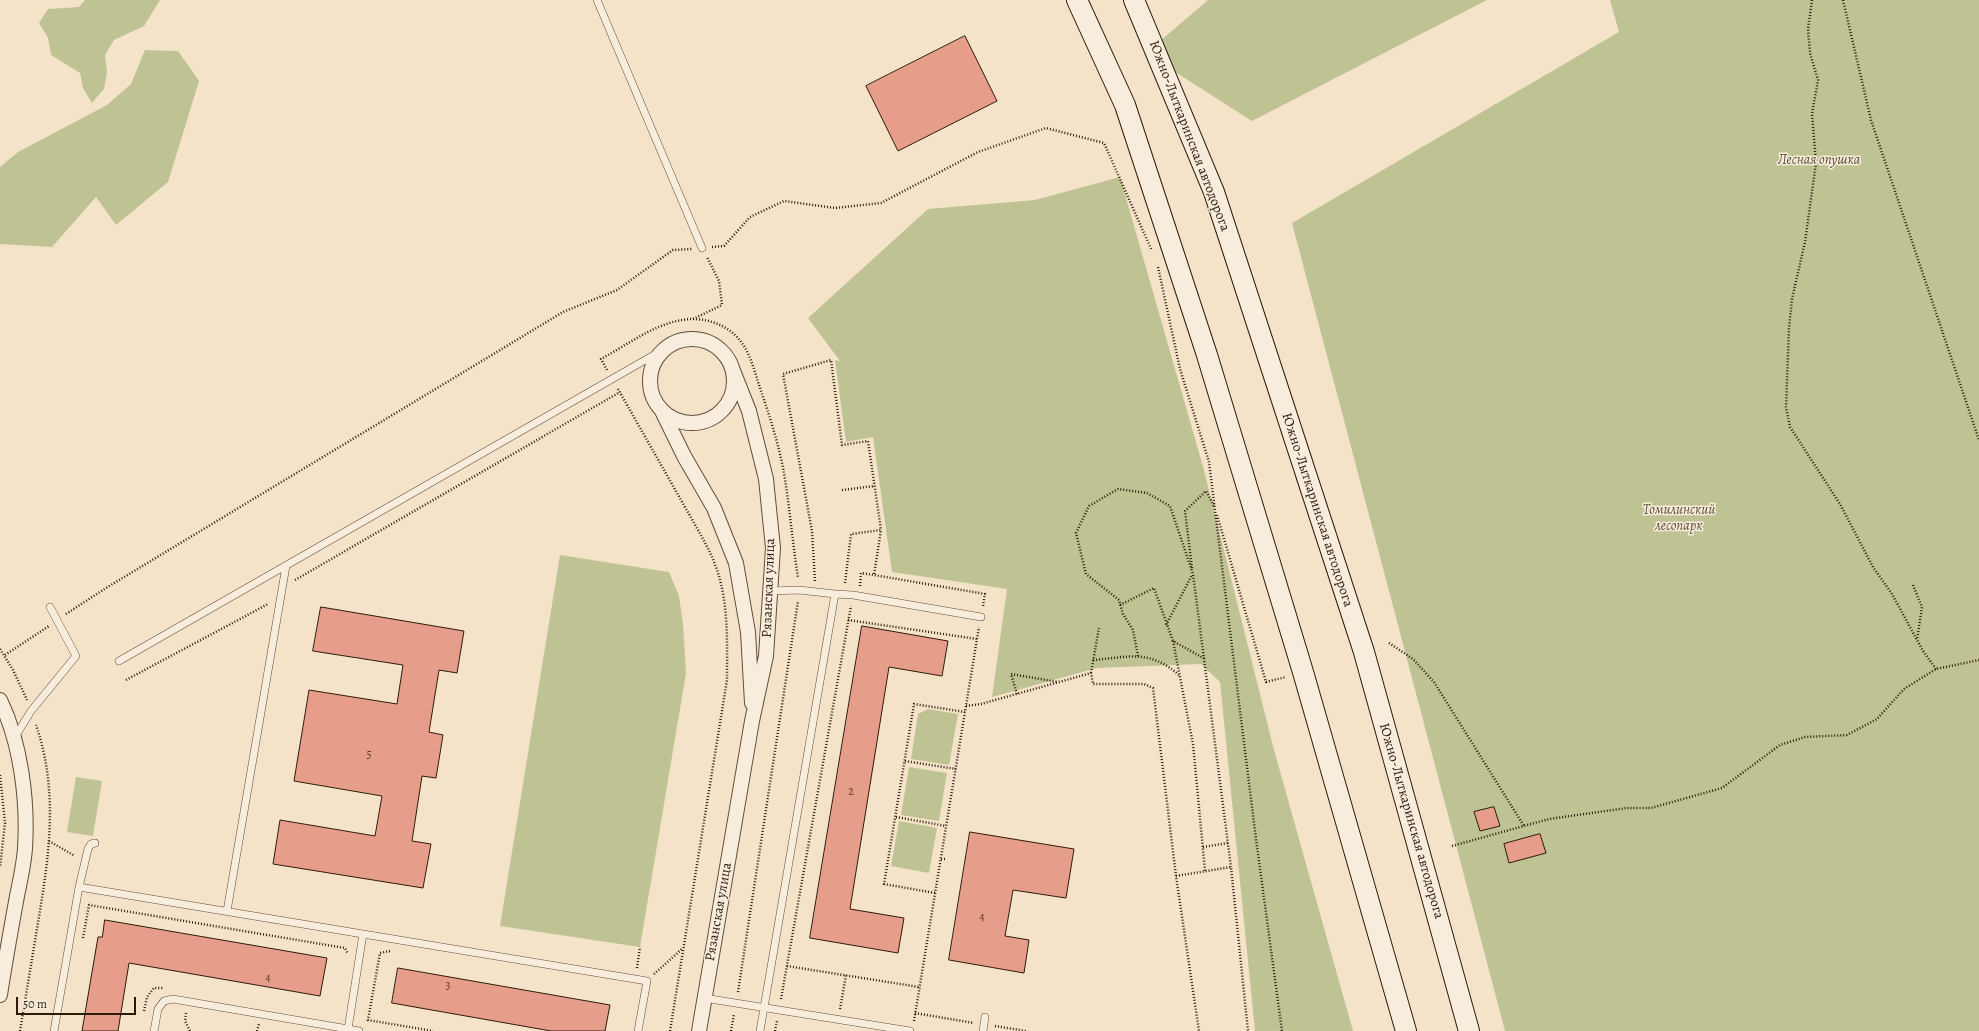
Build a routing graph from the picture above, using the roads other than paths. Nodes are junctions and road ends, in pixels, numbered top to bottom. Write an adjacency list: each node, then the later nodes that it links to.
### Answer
1 (597, 0): 4 (lane)
2 (1077, 0): 32 (main road)
3 (1134, 0): 33 (main road, Южно-Лыткаринская автодорога)
4 (702, 248)
5 (668, 347): 6 (street); 7 (street); 8 (lane)
6 (730, 363): 7 (street); 9 (street, Рязанская улица)
7 (662, 411): 15 (street, Рязанская улица)
8 (286, 566): 13 (lane); 19 (lane)
9 (770, 591): 10 (lane); 15 (street, Рязанская улица)
10 (835, 594): 12 (lane); 23 (lane)
11 (50, 607): 16 (lane)
12 (981, 617)
13 (119, 661)
14 (0, 700): 16 (street)
15 (752, 722): 22 (street, Рязанская улица)
16 (14, 739): 21 (street)
17 (95, 842): 18 (lane)
18 (79, 888): 19 (lane); 26 (lane)
19 (227, 911): 20 (lane)
20 (363, 934): 25 (lane); 29 (lane)
21 (0, 995)
22 (704, 998): 23 (lane); 30 (street, Рязанская улица)
23 (764, 1008): 24 (lane); 31 (lane)
24 (911, 1028)
25 (348, 1029): 27 (lane); 28 (lane)
26 (54, 1031)
27 (154, 1031)
28 (360, 1031)
29 (638, 1031)
30 (698, 1031)
31 (760, 1031)
32 (1406, 1031)
33 (1469, 1031)

